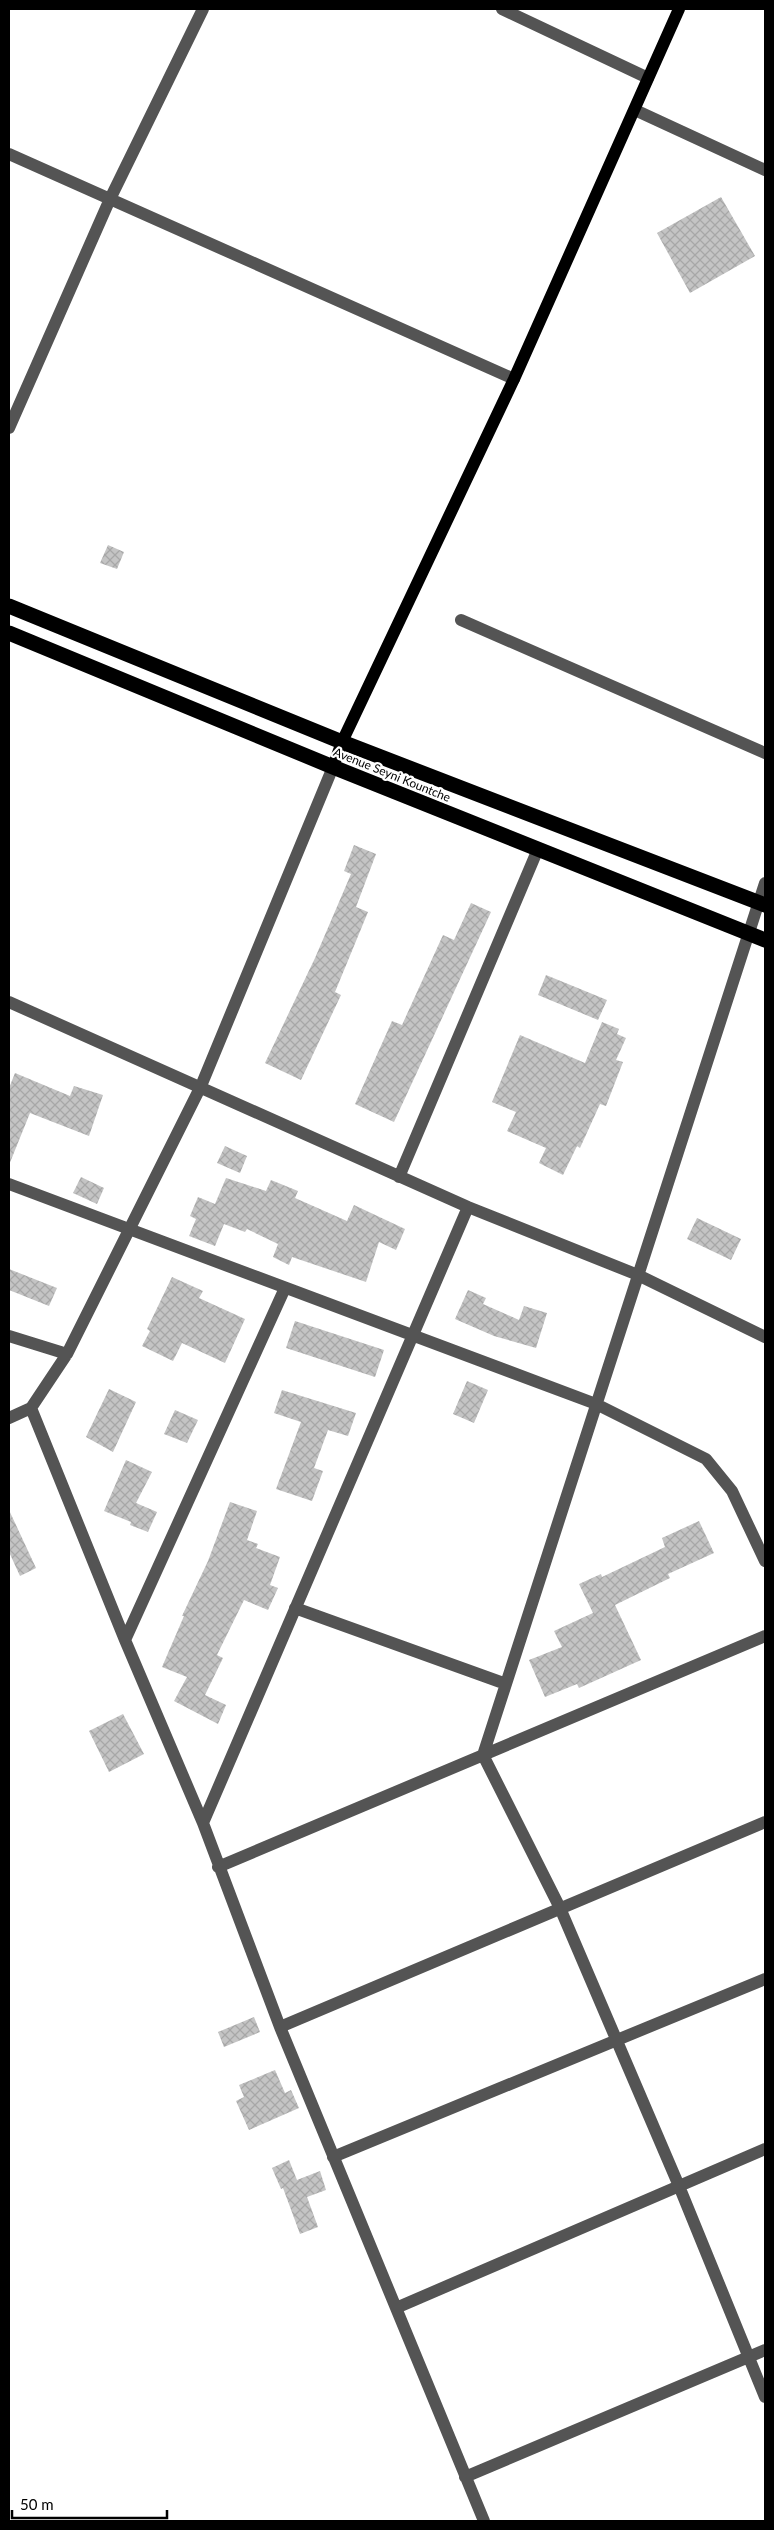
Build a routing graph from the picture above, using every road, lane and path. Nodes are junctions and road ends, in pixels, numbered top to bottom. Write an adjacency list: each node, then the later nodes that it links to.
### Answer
1 (203, 9): 8 (street)
2 (502, 9): 4 (street)
3 (679, 9): 4 (main road)
4 (648, 78): 5 (main road)
5 (635, 110): 7 (street); 9 (main road)
6 (9, 154): 8 (street)
7 (765, 170)
8 (110, 199): 9 (street); 10 (street)
9 (514, 379): 14 (main road)
10 (9, 428)
11 (9, 606): 14 (highway, Avenue Seyni Kountche)
12 (461, 620): 15 (street)
13 (9, 633): 16 (highway, Avenue Seyni Kountche)
14 (342, 742): 16 (main road); 19 (highway, Avenue Seyni Kountche)
15 (765, 753)
16 (333, 768): 17 (highway, Avenue Seyni Kountche); 23 (street)
17 (538, 849): 20 (highway, Avenue Seyni Kountche); 24 (street)
18 (765, 883): 19 (street)
19 (762, 904): 20 (street)
20 (748, 933): 21 (highway, Avenue Seyni Kountche); 28 (street)
21 (765, 940)
22 (9, 1002): 23 (street)
23 (201, 1086): 24 (street); 27 (street)
24 (399, 1177): 26 (street)
25 (9, 1184): 27 (street)
26 (468, 1207): 28 (street); 31 (street)
27 (129, 1229): 29 (street); 33 (street)
28 (638, 1275): 32 (street); 34 (street)
29 (285, 1288): 31 (street); 40 (street)
30 (9, 1336): 33 (street)
31 (412, 1336): 34 (street); 38 (street)
32 (765, 1337)
33 (67, 1354): 35 (street)
34 (596, 1404): 37 (street); 41 (street)
35 (30, 1408): 36 (street); 40 (street)
36 (9, 1418)
37 (765, 1561)
38 (295, 1608): 41 (street); 44 (street)
39 (765, 1636): 42 (street)
40 (124, 1640): 44 (street)
41 (506, 1684): 42 (street)
42 (484, 1755): 45 (street); 46 (street)
43 (765, 1822): 46 (street)
44 (202, 1823): 45 (street)
45 (218, 1867): 48 (street)
46 (560, 1908): 48 (street); 49 (street)
47 (765, 1979): 49 (street)
48 (280, 2027): 51 (street)
49 (616, 2040): 51 (street); 52 (street)
50 (765, 2149): 52 (street)
51 (333, 2157): 53 (street)
52 (679, 2186): 53 (street); 55 (street)
53 (396, 2308): 57 (street)
54 (765, 2350): 55 (street)
55 (750, 2357): 56 (street); 57 (street)
56 (765, 2397)
57 (466, 2477): 58 (street)
58 (484, 2521)

